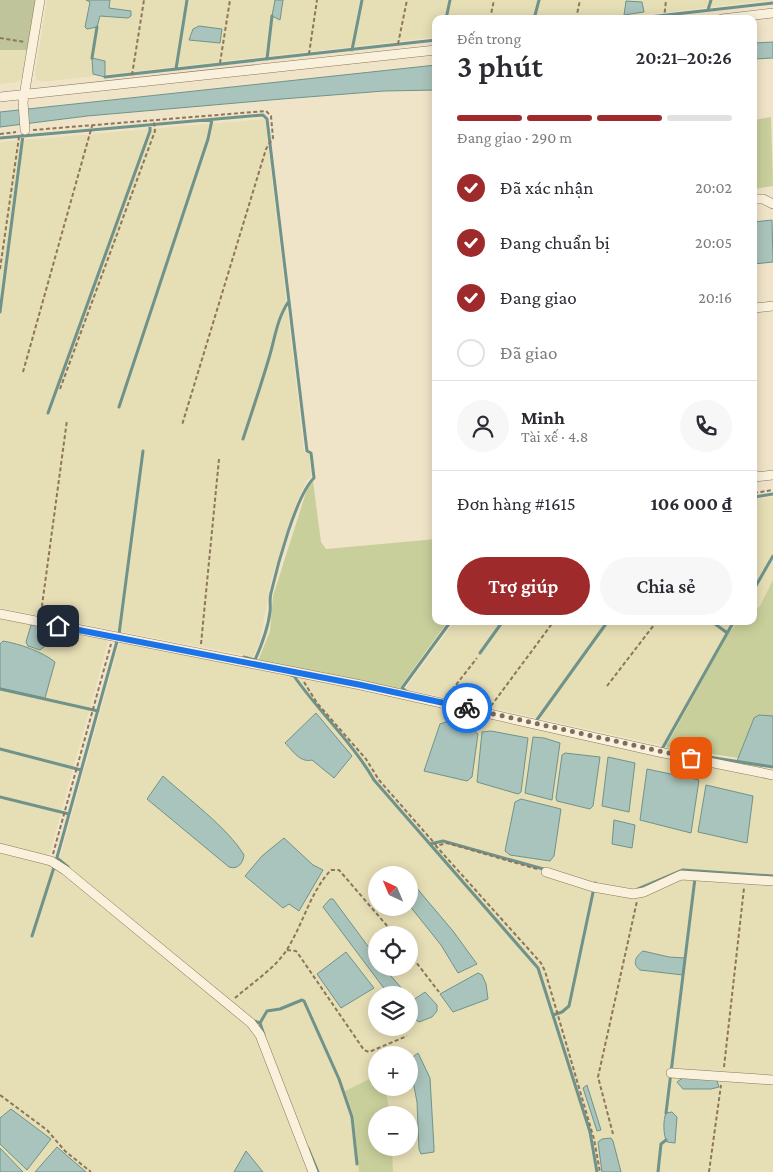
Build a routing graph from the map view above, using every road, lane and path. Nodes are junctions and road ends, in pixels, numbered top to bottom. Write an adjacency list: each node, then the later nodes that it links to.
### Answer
1 (40, 0): 15 (street)
2 (144, 0): 20 (path)
3 (230, 0): 19 (path)
4 (317, 0): 18 (path)
5 (407, 0): 17 (path)
6 (494, 0): 10 (path)
7 (580, 0): 11 (path)
8 (666, 0): 12 (path)
9 (773, 13): 13 (street)
10 (491, 15)
11 (577, 15)
12 (664, 15)
13 (756, 15)
14 (0, 38): 15 (path)
15 (33, 43): 22 (street)
16 (432, 50): 17 (street)
17 (396, 54): 18 (street)
18 (310, 64): 19 (street)
19 (218, 73): 20 (street)
20 (131, 82): 22 (street)
21 (0, 97): 22 (street)
22 (24, 98): 25 (street)
23 (154, 121): 24 (path); 33 (path); 35 (path)
24 (92, 126): 25 (path); 32 (path)
25 (25, 130)
26 (0, 134): 29 (path)
27 (757, 199): 28 (street)
28 (773, 204)
29 (0, 269)
30 (773, 306): 31 (street)
31 (757, 308)
32 (23, 372)
33 (60, 389)
34 (67, 420): 42 (path)
35 (182, 425)
36 (219, 459): 46 (path)
37 (773, 475): 38 (street)
38 (757, 477)
39 (773, 490): 40 (path)
40 (757, 493)
41 (0, 614): 42 (street)
42 (40, 622): 45 (street)
43 (551, 625): 51 (path)
44 (654, 625): 49 (path)
45 (113, 637): 46 (street); 55 (path)
46 (200, 654): 48 (street)
47 (477, 658): 50 (path)
48 (300, 674): 50 (street); 53 (path)
49 (607, 686)
50 (442, 703): 51 (street)
51 (488, 713): 52 (street)
52 (773, 775)
53 (436, 846): 56 (path); 73 (path)
54 (0, 848): 55 (street)
55 (51, 861): 64 (street)
56 (546, 872): 59 (street)
57 (745, 879): 58 (street); 59 (street); 67 (path)
58 (773, 881)
59 (639, 894): 70 (path)
60 (388, 926): 61 (path)
61 (287, 950): 64 (path); 65 (path)
62 (418, 964): 63 (path)
63 (439, 992)
64 (228, 1004): 72 (street)
65 (407, 1036)
66 (671, 1073): 67 (street)
67 (722, 1076): 68 (street); 74 (path)
68 (773, 1080)
69 (0, 1095): 71 (path)
70 (613, 1134)
71 (91, 1172)
72 (314, 1172)
73 (600, 1172)
74 (710, 1172)

